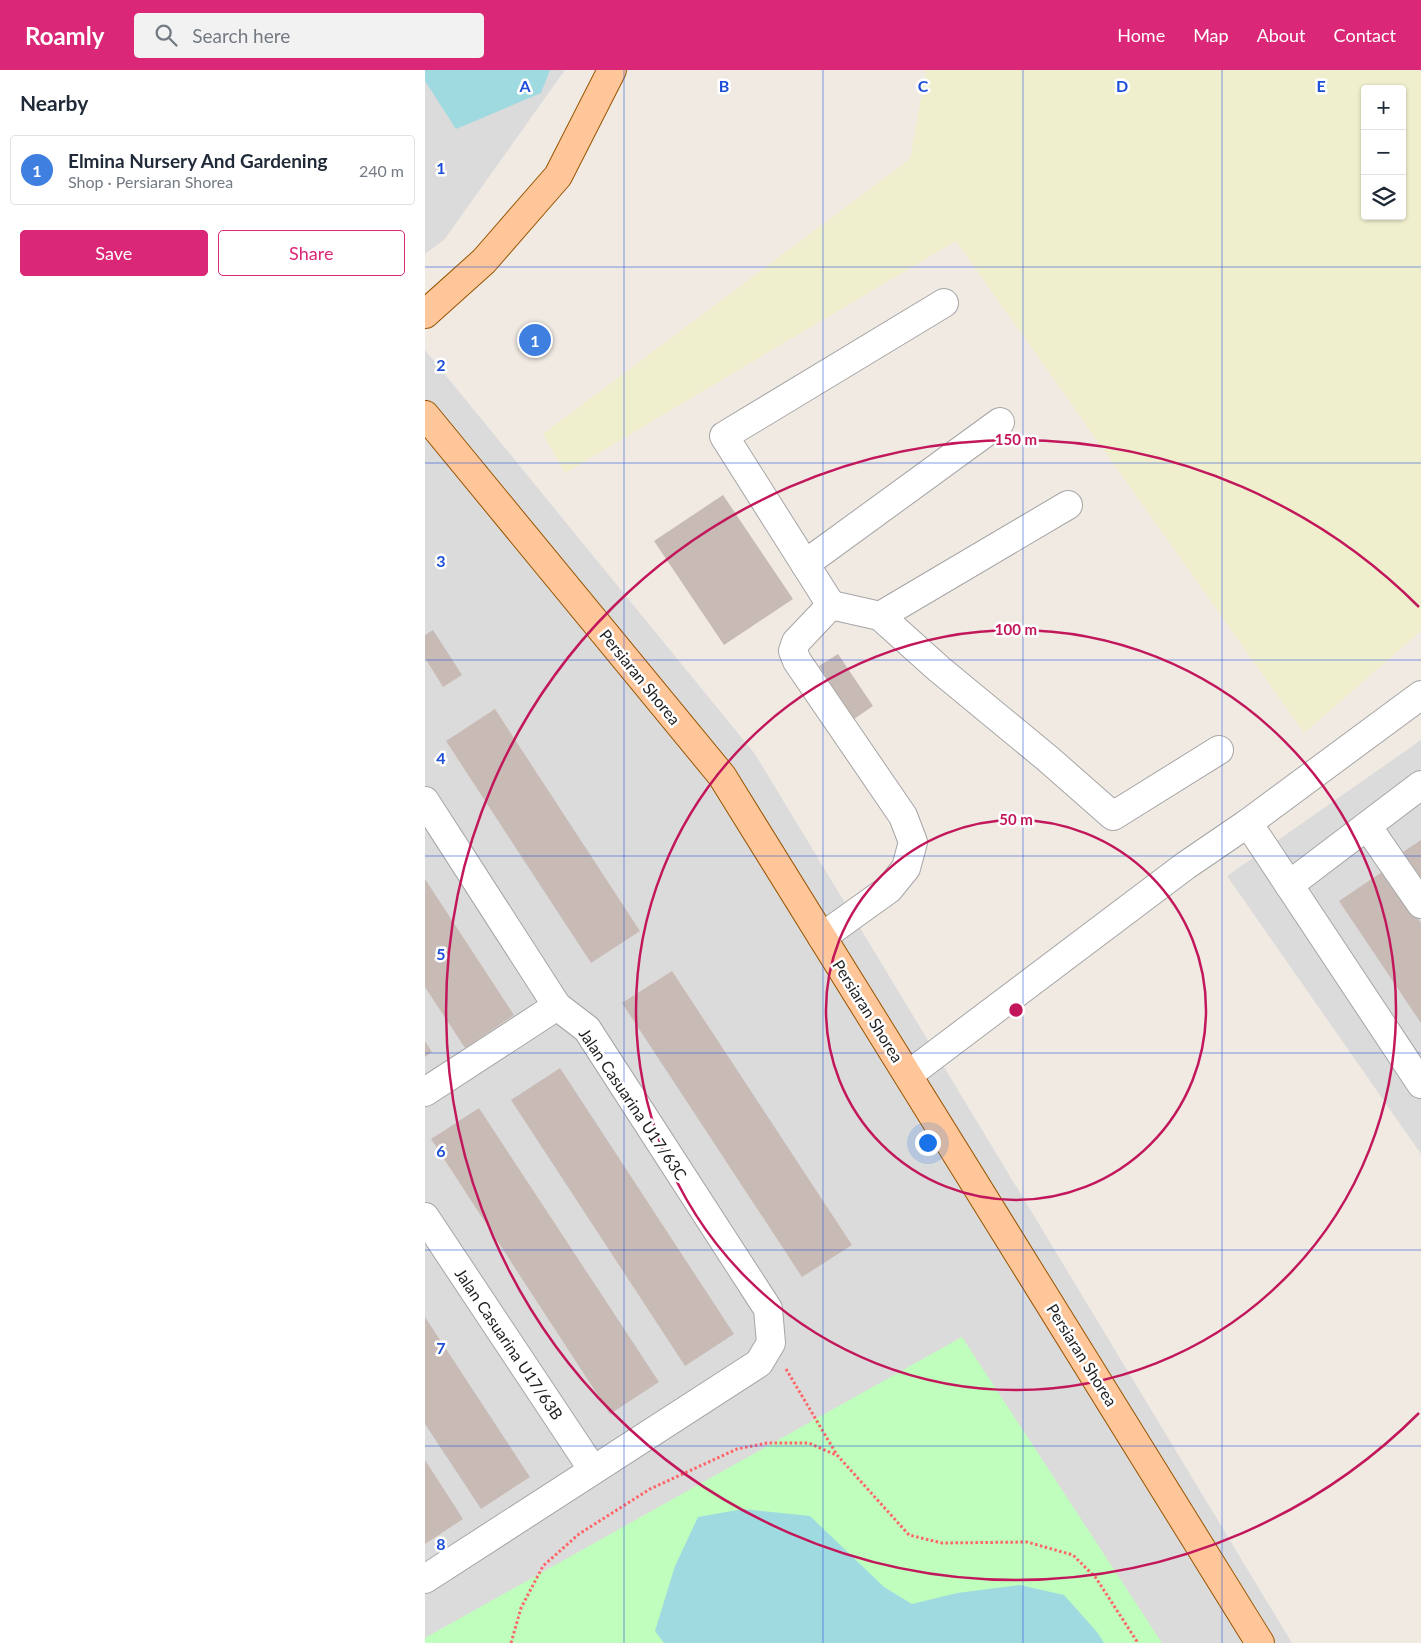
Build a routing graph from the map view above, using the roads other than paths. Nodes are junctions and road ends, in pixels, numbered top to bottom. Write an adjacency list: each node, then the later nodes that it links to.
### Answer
1 (612, 70): 3 (main road)
2 (944, 303): 7 (street)
3 (425, 314)
4 (425, 414): 18 (main road, Persiaran Shorea)
5 (1000, 422): 7 (street)
6 (1068, 505): 9 (street)
7 (805, 564): 8 (street)
8 (831, 604): 9 (street); 18 (street)
9 (880, 616): 11 (street)
10 (1421, 695): 14 (street)
11 (1219, 750)
12 (1421, 785): 15 (street)
13 (425, 801): 19 (street, Jalan Casuarina U17/63C)
14 (1248, 823): 16 (street); 20 (street)
15 (1367, 826): 16 (street); 17 (street)
16 (1289, 885): 21 (street)
17 (1421, 904)
18 (821, 937): 20 (main road, Persiaran Shorea)
19 (557, 1006): 22 (street); 24 (street, Jalan Casuarina U17/63C)
20 (908, 1075): 26 (main road, Persiaran Shorea)
21 (1421, 1084)
22 (425, 1092)
23 (425, 1217): 24 (street, Jalan Casuarina U17/63B)
24 (593, 1470): 25 (street)
25 (425, 1579)
26 (1260, 1643)

